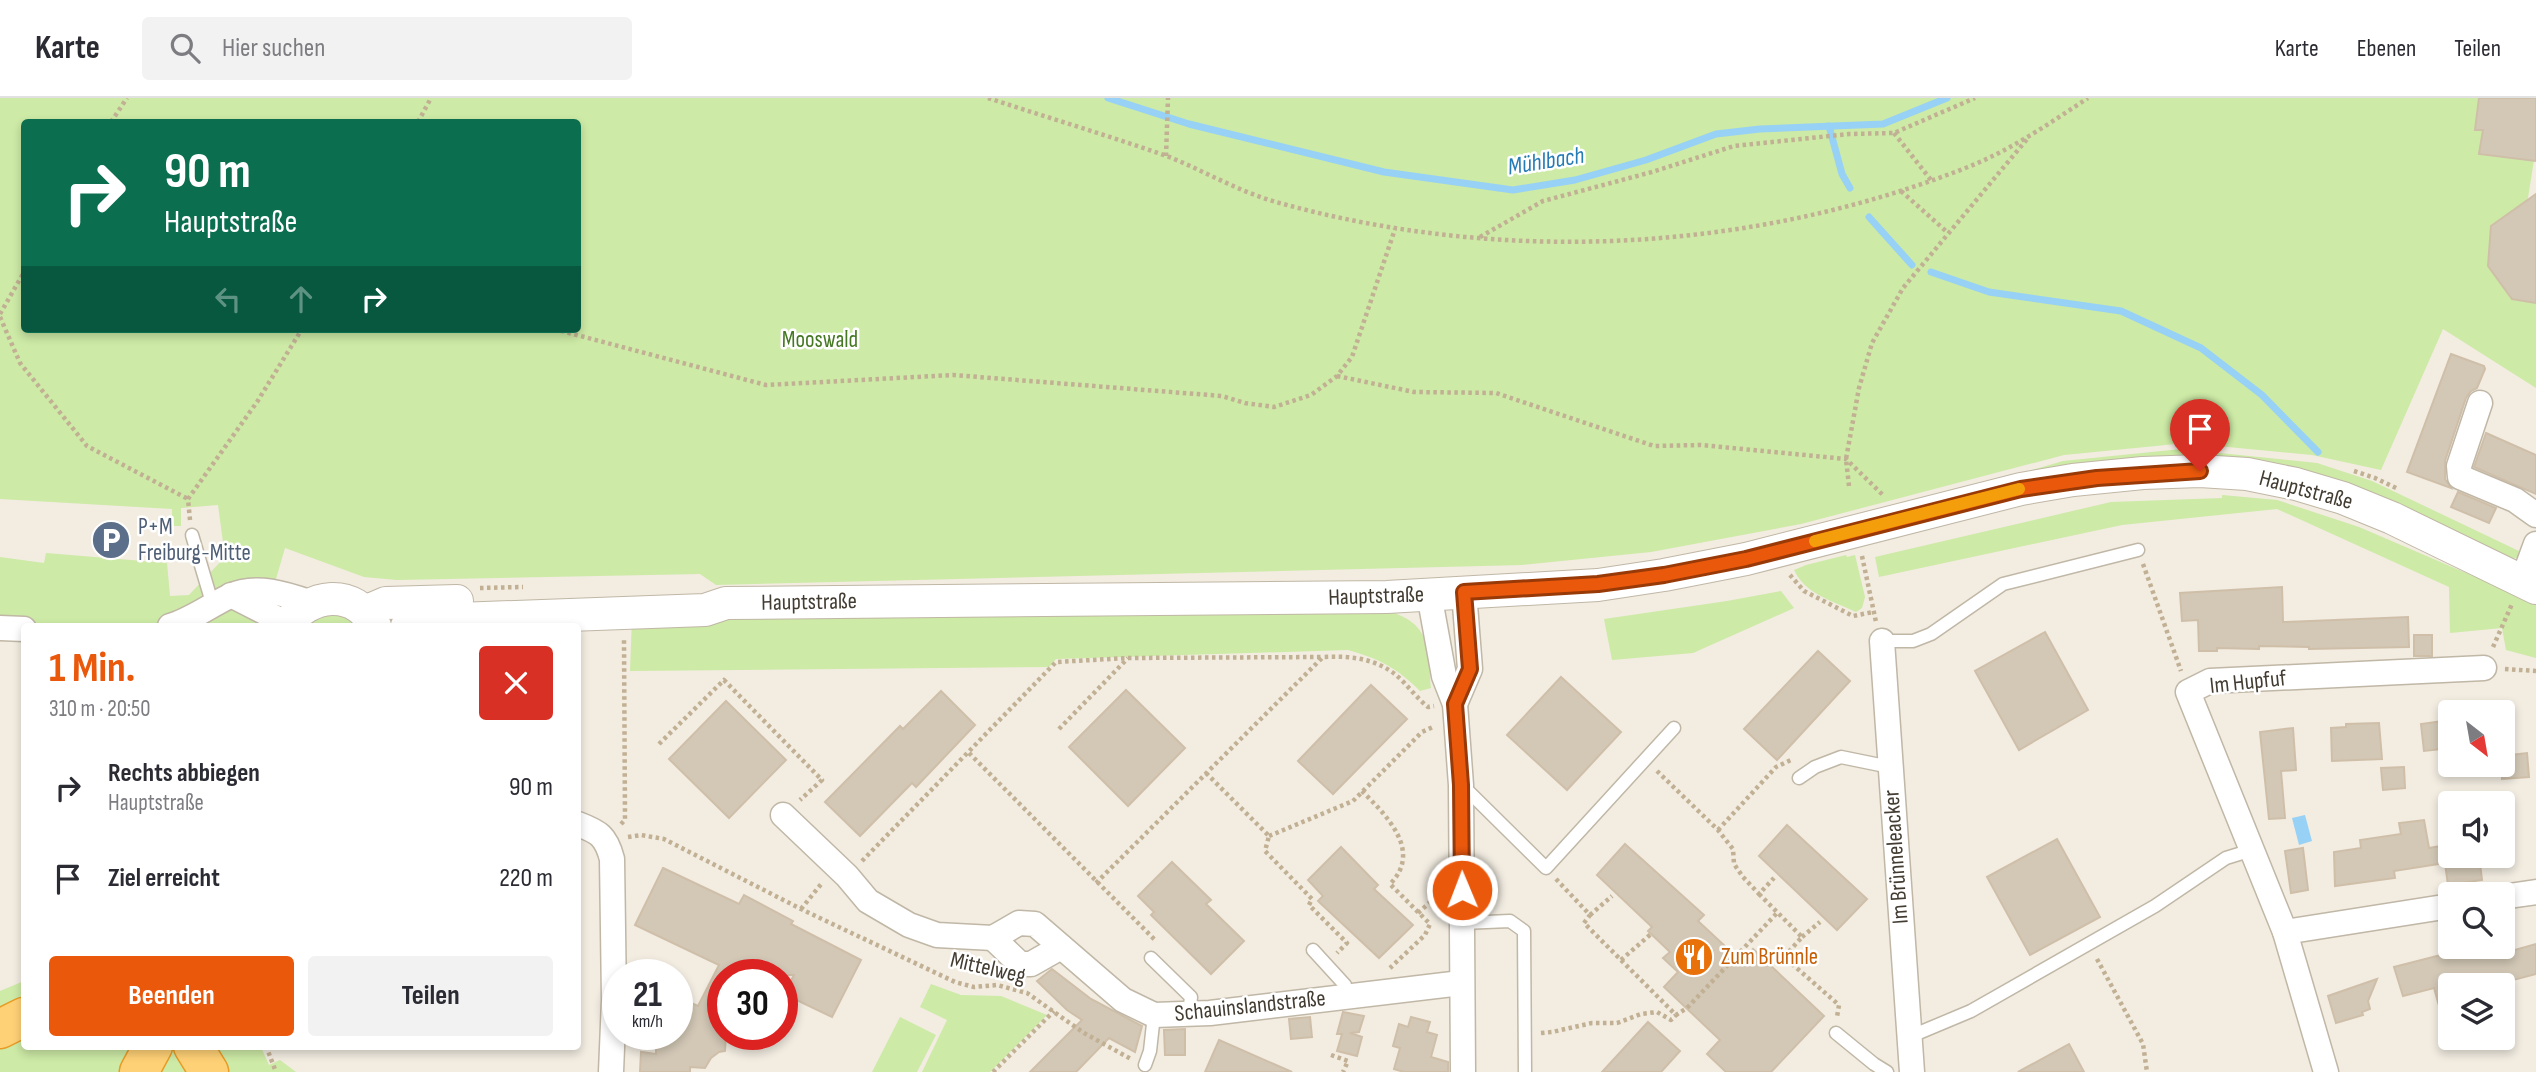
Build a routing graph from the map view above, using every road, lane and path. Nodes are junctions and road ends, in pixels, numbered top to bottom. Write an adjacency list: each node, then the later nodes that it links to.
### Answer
1 (127, 98): 7 (path)
2 (431, 98): 8 (path)
3 (988, 98): 11 (path)
4 (1975, 98): 9 (path)
5 (2088, 98): 10 (path)
6 (1168, 99): 11 (path)
7 (113, 119)
8 (420, 119)
9 (1894, 132): 12 (path); 16 (path)
10 (2031, 135): 12 (path); 15 (path)
11 (1166, 156): 14 (path)
12 (1931, 180): 13 (path)
13 (1901, 191): 15 (path); 16 (path)
14 (1395, 229): 16 (path); 21 (path)
15 (1947, 232): 23 (path)
16 (1479, 237)
17 (21, 277): 18 (path)
18 (0, 315): 25 (path)
19 (300, 333): 25 (path)
20 (569, 333): 21 (path)
21 (1338, 376): 23 (path)
22 (2480, 403): 27 (street)
23 (1846, 459): 24 (path); 26 (path)
24 (1849, 486)
25 (188, 499): 28 (path)
26 (1921, 514): 30 (street, Hauptstraße); 33 (street, Hauptstraße)
27 (2536, 514)
28 (192, 535): 36 (lane)
29 (2536, 544): 33 (street)
30 (1784, 549): 34 (street, Hauptstraße); 39 (path)
31 (2138, 550): 47 (lane); 52 (path)
32 (1861, 555): 39 (path)
33 (2529, 585): 50 (path)
34 (1464, 592): 35 (street, Hauptstraße); 53 (street)
35 (1429, 594): 38 (street, Hauptstraße); 53 (street)
36 (222, 601): 37 (street); 41 (street); 42 (street)
37 (312, 603): 40 (street, Hauptstraße); 43 (street)
38 (635, 606): 40 (street, Hauptstraße); 44 (street, Hauptstraße); 69 (path)
39 (1873, 612): 47 (path)
40 (370, 619)
41 (176, 623)
42 (281, 623)
43 (287, 623)
44 (418, 623)
45 (0, 628): 46 (street)
46 (21, 629)
47 (1882, 642): 60 (street, Im Brünneleacker)
48 (1323, 657): 49 (path); 53 (path); 61 (path)
49 (1128, 658): 55 (path); 57 (path)
50 (2484, 668): 51 (path); 52 (street, Im Hupfuf)
51 (2536, 671)
52 (2188, 692): 70 (street, Im Hupfuf)
53 (1456, 710): 63 (street); 64 (path)
54 (1674, 728): 58 (lane)
55 (1059, 729)
56 (659, 744): 65 (path)
57 (969, 753): 72 (path); 74 (path)
58 (1646, 760): 67 (path); 71 (lane)
59 (1822, 764): 60 (lane); 62 (lane); 67 (path)
60 (1890, 767): 107 (street, Im Brünneleacker)
61 (1206, 773): 68 (path); 74 (path)
62 (1799, 778)
63 (1461, 785): 71 (lane); 84 (street)
64 (1362, 791): 68 (path); 97 (path)
65 (783, 815): 72 (street, Schauinslandstraße)
66 (581, 825): 69 (street)
67 (1718, 830): 76 (path)
68 (1269, 835): 95 (path)
69 (607, 841): 80 (path, Mittelweg); 116 (street)
70 (2252, 850): 85 (street, Im Hupfuf); 90 (lane)
71 (1546, 868): 82 (path)
72 (841, 871): 80 (path); 88 (street, Schauinslandstraße)
73 (1774, 878): 76 (path)
74 (1096, 883): 89 (path)
75 (2536, 891): 77 (street)
76 (1759, 894): 81 (path)
77 (2515, 895)
78 (1612, 896): 82 (path)
79 (2438, 907): 85 (street)
80 (801, 909): 99 (path, Mittelweg)
81 (1778, 912): 87 (path); 102 (path)
82 (1590, 915): 94 (path)
83 (1820, 922): 87 (path)
84 (1462, 923): 96 (street); 105 (lane)
85 (2285, 932): 124 (street, Im Hupfuf)
86 (1651, 934): 94 (path)
87 (1802, 936): 106 (path)
88 (993, 937): 91 (street, Schauinslandstraße); 91 (street)
89 (1159, 944)
90 (2089, 944): 107 (lane); 123 (path)
91 (1061, 947): 101 (street, Schauinslandstraße)
92 (1313, 950): 95 (lane)
93 (1151, 958): 100 (lane)
94 (1621, 960): 102 (path)
95 (1326, 963): 98 (lane)
96 (1461, 983): 97 (street, Schauinslandstraße); 119 (street)
97 (1381, 992): 98 (street, Schauinslandstraße)
98 (1346, 996): 100 (street, Schauinslandstraße)
99 (1054, 1011): 112 (path, Mittelweg); 117 (path)
100 (1189, 1014): 101 (street, Schauinslandstraße)
101 (1154, 1015): 112 (lane)
102 (1676, 1015): 105 (path)
103 (21, 1018): 104 (highway)
104 (0, 1029)
105 (1526, 1032): 120 (lane)
106 (1836, 1033): 121 (lane)
107 (1909, 1037): 122 (street, Im Brünneleacker)
108 (151, 1050): 113 (highway)
109 (195, 1050): 114 (highway)
110 (268, 1050): 115 (path)
111 (1331, 1055): 118 (path)
112 (1145, 1065)
113 (139, 1072)
114 (209, 1072)
115 (276, 1072)
116 (611, 1072)
117 (993, 1072)
118 (1343, 1072)
119 (1464, 1072)
120 (1525, 1072)
121 (1887, 1072)
122 (1912, 1072)
123 (2147, 1072)
124 (2326, 1072)

